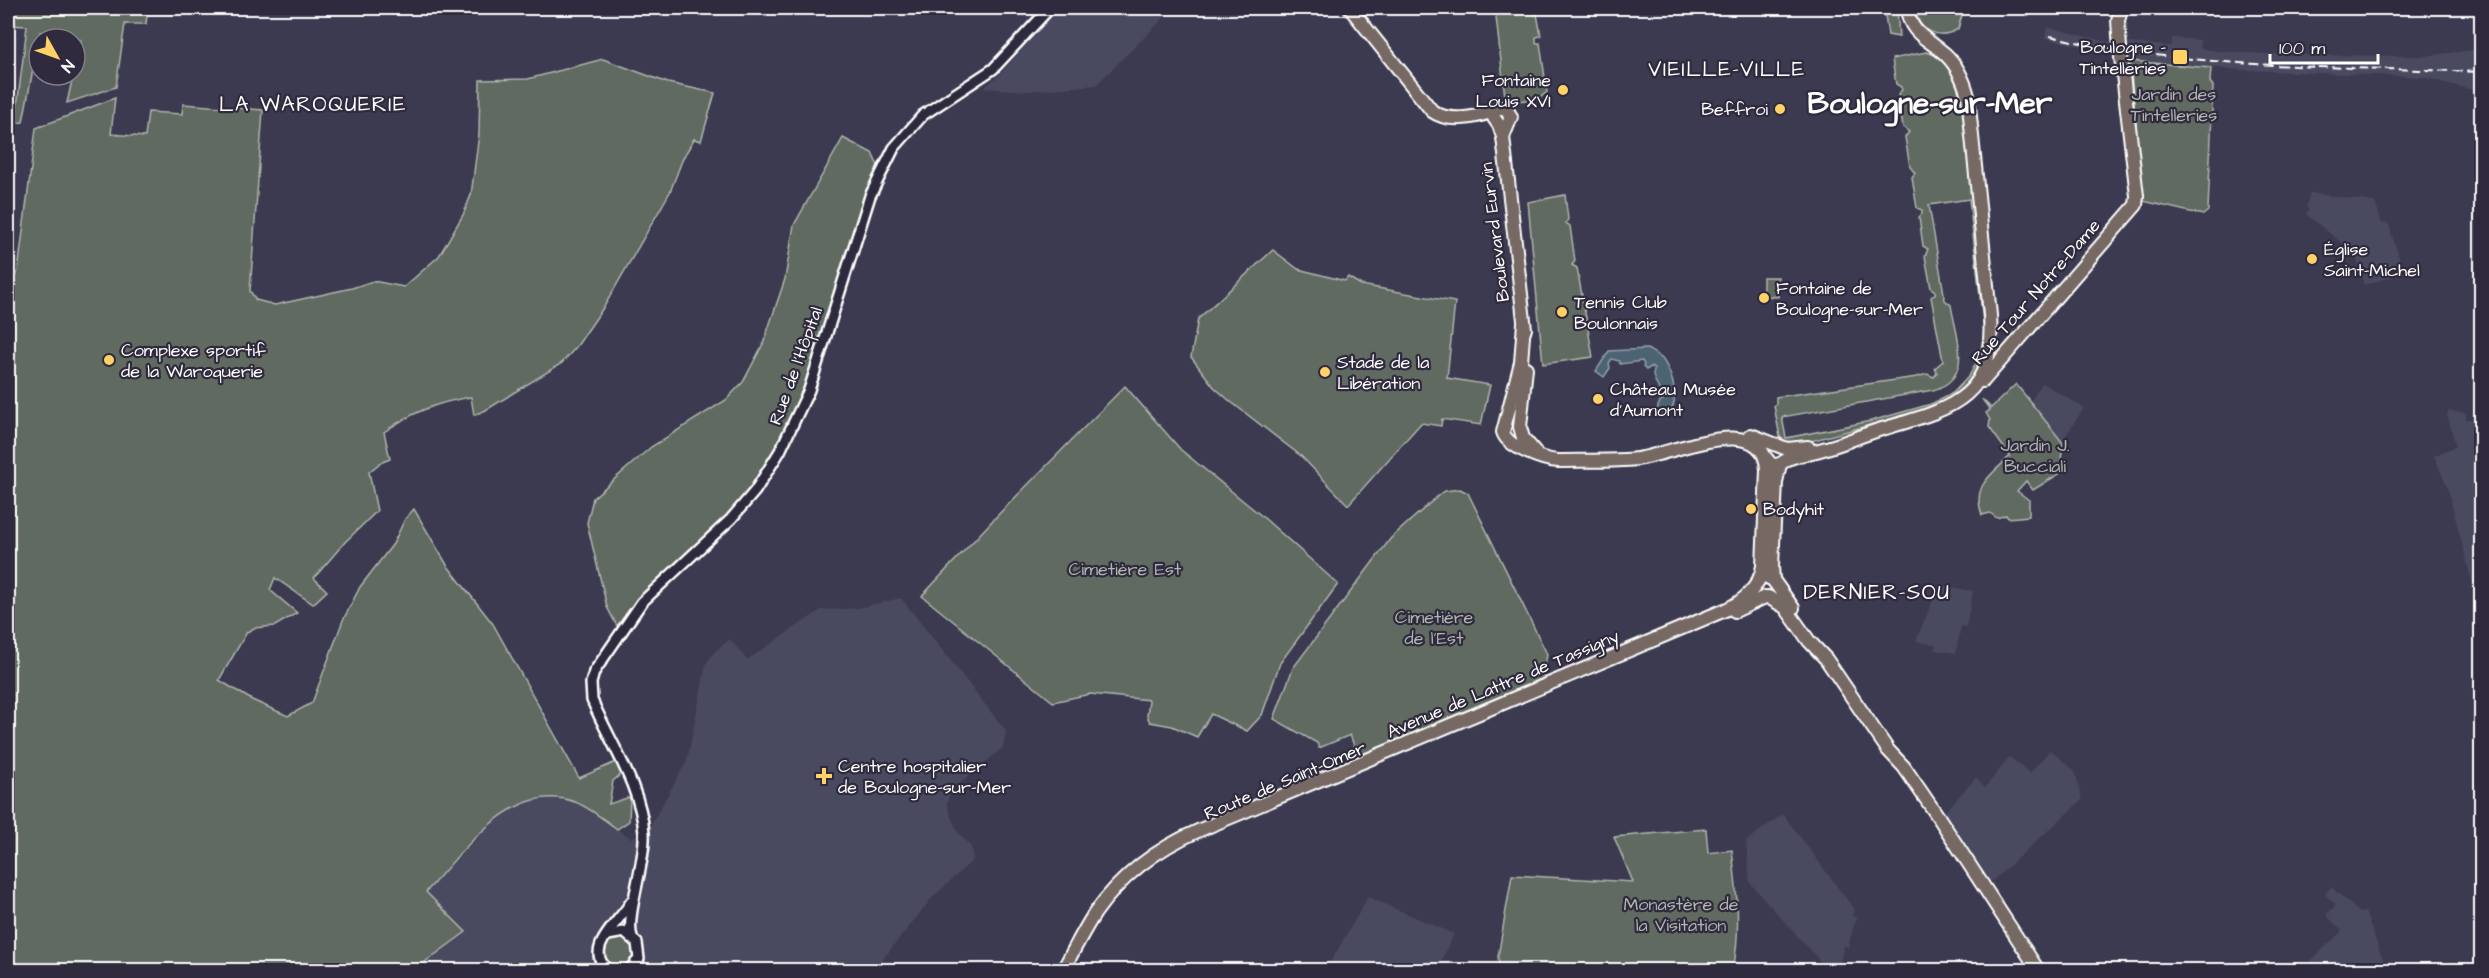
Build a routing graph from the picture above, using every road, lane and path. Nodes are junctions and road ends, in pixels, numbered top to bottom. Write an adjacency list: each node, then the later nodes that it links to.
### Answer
1 (1050, 8): 22 (street, Rue de l'Hôpital)
2 (1350, 8): 5 (main road, Boulevard Eurvin)
3 (1907, 8): 6 (main road)
4 (2122, 8): 7 (main road, Rue Tour Notre-Dame, bridge)
5 (1524, 323): 10 (main road, Boulevard Eurvin); 10 (main road, Boulevard Eurvin)
6 (1992, 335): 7 (main road); 8 (main road)
7 (2007, 353): 8 (main road, Rue Tour Notre-Dame)
8 (1960, 400): 9 (main road)
9 (1873, 431): 11 (main road); 14 (main road)
10 (1517, 434): 12 (main road)
11 (1779, 446): 12 (main road); 13 (main road); 14 (main road)
12 (1663, 452): 13 (main road)
13 (1766, 457): 14 (main road); 16 (main road)
14 (1781, 463): 15 (main road)
15 (1774, 581): 16 (main road); 17 (main road); 18 (main road)
16 (1758, 582): 17 (main road); 20 (main road, Avenue de Lattre de Tassigny)
17 (1766, 597): 18 (main road); 19 (main road, Avenue de Lattre de Tassigny)
18 (1826, 659): 30 (main road)
19 (1542, 693): 21 (main road, Route de Saint-Omer)
20 (1257, 806): 21 (main road, Route de Saint-Omer)
21 (1143, 863): 29 (main road, Route de Saint-Omer)
22 (640, 877): 23 (street); 24 (street)
23 (606, 936): 24 (street); 25 (street)
24 (632, 937): 28 (street)
25 (599, 958): 26 (street); 27 (street)
26 (597, 970)
27 (609, 970)
28 (629, 970)
29 (1063, 970)
30 (2038, 970)

